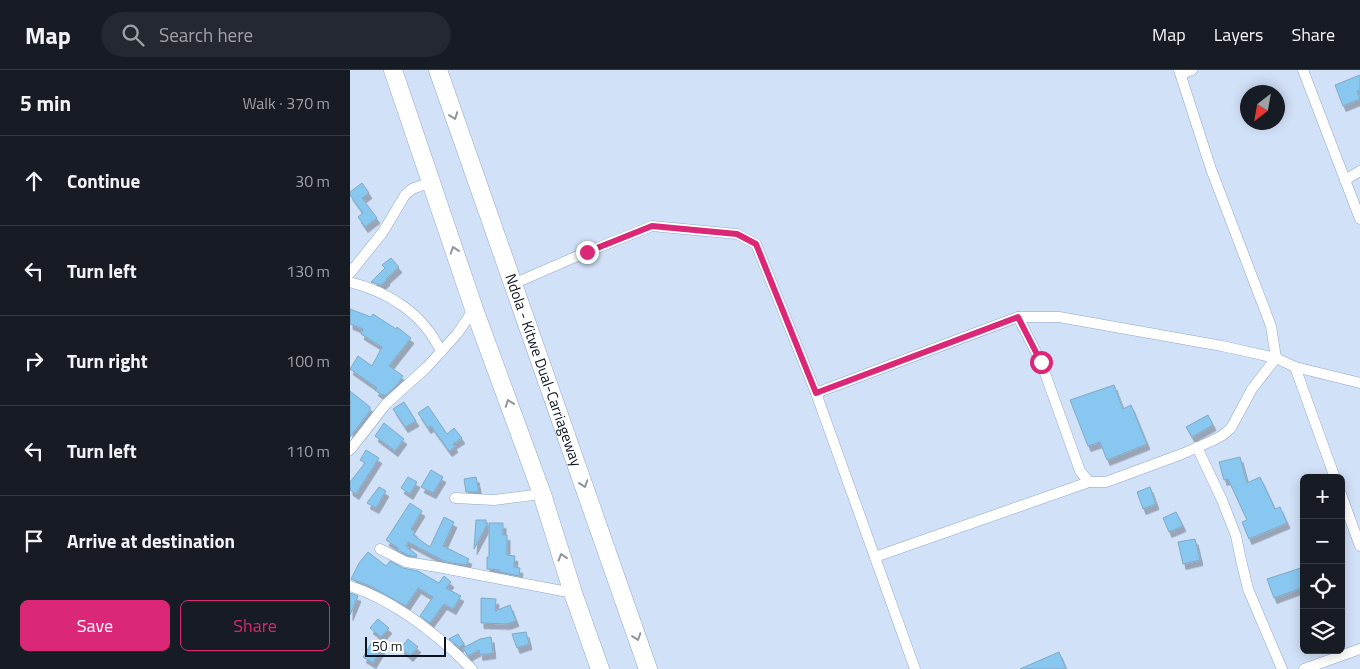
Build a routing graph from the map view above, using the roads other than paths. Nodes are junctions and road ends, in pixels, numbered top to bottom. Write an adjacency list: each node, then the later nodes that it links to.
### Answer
1 (392, 70): 8 (highway)
2 (438, 70): 12 (highway, Ndola - Kitwe Dual-Carriageway, one-way to 12)
3 (1192, 70): 5 (street)
4 (1303, 70): 7 (street)
5 (1180, 72): 16 (street)
6 (1360, 171): 7 (street)
7 (1345, 180): 9 (street)
8 (431, 182): 10 (street); 13 (highway, one-way to 8)
9 (1360, 219)
10 (350, 273)
11 (350, 282): 15 (street)
12 (513, 284): 19 (street); 35 (highway, Ndola - Kitwe Dual-Carriageway, one-way to 35)
13 (474, 310): 15 (street); 24 (highway, one-way to 13)
14 (1018, 317): 16 (street); 19 (street); 23 (street)
15 (441, 352): 21 (street)
16 (1276, 358): 17 (street); 20 (street)
17 (1295, 367): 18 (street); 22 (street)
18 (1360, 383)
19 (816, 393): 29 (street)
20 (1197, 448): 23 (street); 37 (street)
21 (350, 450)
22 (1334, 474)
23 (1089, 482): 29 (street)
24 (542, 494): 25 (street); 31 (highway, one-way to 24)
25 (456, 498)
26 (1345, 505): 27 (street)
27 (1360, 546)
28 (380, 548): 31 (street)
29 (875, 557): 36 (street)
30 (350, 586): 33 (street)
31 (573, 593): 34 (highway)
32 (1360, 649): 38 (street)
33 (472, 669)
34 (600, 669)
35 (648, 669)
36 (915, 669)
37 (1282, 669)
38 (1304, 669)

